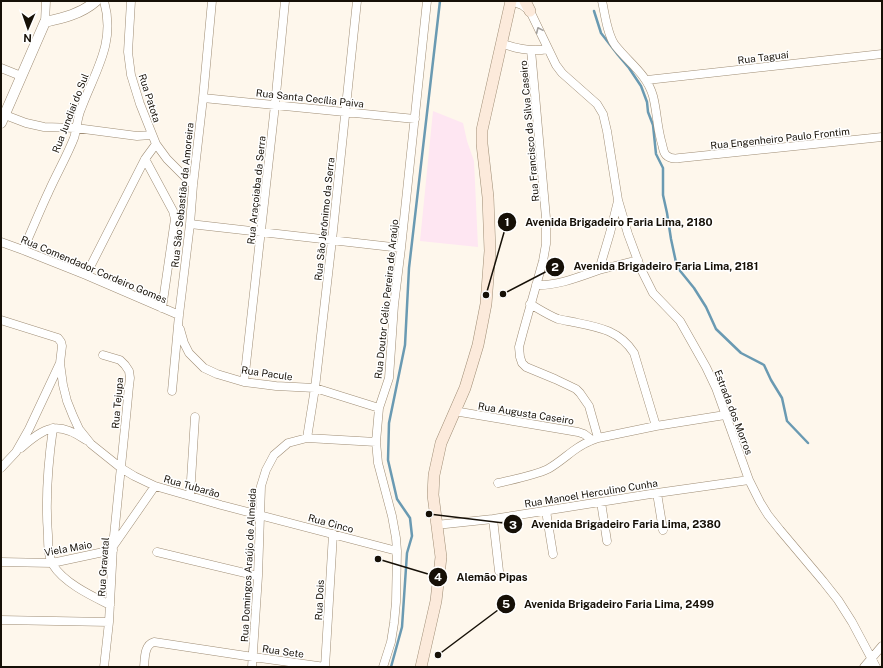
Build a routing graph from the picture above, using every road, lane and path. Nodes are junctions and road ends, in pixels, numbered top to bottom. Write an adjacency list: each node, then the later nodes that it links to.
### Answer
1 (46, 1): 12 (street)
2 (96, 1): 12 (street)
3 (104, 1): 25 (street, Rua Jundiai do Sul)
4 (131, 1): 26 (street, Rua Patota)
5 (212, 1): 20 (street, Rua São Sebastião da Amoreira)
6 (285, 1): 21 (street, Rua Araçoiaba da Serra)
7 (357, 1): 22 (street, Rua São Jerônimo da Serra)
8 (427, 1): 24 (street, Rua Doutor Célio Pereira de Araújo)
9 (511, 1): 11 (street, Estrada dos Morros); 13 (main road)
10 (602, 1): 19 (street)
11 (528, 6): 14 (street, Estrada dos Morros, one-way to 11)
12 (45, 22): 18 (street)
13 (501, 43): 15 (street, Rua Francisco da Silva Caseiro); 52 (main road)
14 (548, 49): 15 (street); 31 (street, Estrada dos Morros)
15 (532, 50): 41 (street, Rua Francisco da Silva Caseiro)
16 (882, 54): 19 (street, Rua Taguaí)
17 (1, 68): 18 (street)
18 (21, 76): 23 (street)
19 (647, 80): 27 (street, Rua Engenheiro Paulo Frontim)
20 (203, 98): 21 (street, Rua Santa Cecília Paiva); 30 (street, Rua São Sebastião da Amoreira)
21 (275, 105): 22 (street, Rua Santa Cecília Paiva); 33 (street, Rua Araçoiaba da Serra)
22 (345, 112): 24 (street, Rua Santa Cecília Paiva); 34 (street, Rua São Jerônimo da Serra)
23 (3, 119): 25 (street)
24 (415, 119): 36 (street, Rua Doutor Célio Pereira de Araújo)
25 (76, 128): 26 (street); 37 (street, Rua Jundiai do Sul)
26 (151, 135): 28 (street, Rua Patota)
27 (882, 137)
28 (156, 144): 29 (street); 30 (street, Rua Patota)
29 (145, 159): 40 (street); 43 (street)
30 (193, 185): 32 (street, Rua São Sebastião da Amoreira)
31 (618, 200): 38 (street, Estrada dos Morros); 39 (street)
32 (190, 224): 33 (street); 44 (street, Rua São Sebastião da Amoreira)
33 (262, 232): 34 (street); 48 (street, Rua Araçoiaba da Serra)
34 (332, 240): 36 (street); 49 (street, Rua São Jerônimo da Serra)
35 (1, 242): 37 (street, Rua Comendador Cordeiro Gomes)
36 (401, 248): 51 (street, Rua Doutor Célio Pereira de Araújo)
37 (23, 250): 40 (street, Rua Comendador Cordeiro Gomes)
38 (638, 260): 39 (street); 53 (street, Estrada dos Morros)
39 (599, 270): 41 (street)
40 (86, 274): 43 (street, Rua Comendador Cordeiro Gomes)
41 (536, 285): 42 (street, Rua Francisco da Silva Caseiro)
42 (530, 304): 55 (street); 58 (street, Rua Francisco da Silva Caseiro)
43 (162, 308): 44 (street, Rua Comendador Cordeiro Gomes)
44 (178, 319): 48 (street, Rua Pacule); 50 (street, Rua São Sebastião da Amoreira)
45 (1, 320): 47 (street)
46 (103, 355): 63 (street, Rua Tejupa)
47 (60, 363): 60 (street); 61 (street)
48 (244, 382): 49 (street, Rua Pacule)
49 (315, 388): 51 (street, Rua Pacule); 57 (street, Rua São Jerônimo da Serra)
50 (172, 391)
51 (379, 408): 59 (street, Rua Doutor Célio Pereira de Araújo)
52 (454, 411): 58 (street, Rua Augusta Caseiro); 73 (main road)
53 (725, 415): 55 (street); 64 (street, Estrada dos Morros)
54 (195, 417): 68 (street)
55 (656, 426): 58 (street)
56 (53, 428): 60 (street); 61 (street); 82 (street)
57 (307, 438): 59 (street, Rua Domingos Araújo de Almeida); 71 (street, Rua Domingos Araújo de Almeida)
58 (595, 439): 65 (street)
59 (376, 442): 78 (street, Rua Doutor Célio Pereira de Araújo)
60 (91, 444): 63 (street, Rua Tubarão)
61 (16, 452): 62 (street)
62 (1, 468)
63 (121, 468): 66 (street, Rua Tubarão); 77 (street, Rua Gravatal)
64 (749, 480): 67 (street, Rua Manoel Herculino Cunha); 90 (street, Estrada dos Morros)
65 (498, 482)
66 (155, 486): 68 (street, Rua Tubarão); 77 (street)
67 (657, 493): 69 (street, Rua Manoel Herculino Cunha); 74 (street)
68 (190, 496): 71 (street, Rua Tubarão)
69 (601, 502): 70 (street, Rua Manoel Herculino Cunha); 76 (street)
70 (546, 511): 72 (street, Rua Manoel Herculino Cunha); 80 (street)
71 (261, 515): 75 (street, Rua Cinco); 84 (street, Rua Domingos Araújo de Almeida)
72 (493, 519): 73 (street, Rua Manoel Herculino Cunha); 83 (street)
73 (436, 525): 96 (main road)
74 (663, 530)
75 (333, 534): 78 (street, Rua Cinco); 94 (street, Rua Dois)
76 (607, 541)
77 (113, 548): 82 (street, Viela Maio); 85 (street, Rua Gravatal)
78 (397, 551): 95 (street, Rua Doutor Célio Pereira de Araújo)
79 (157, 552): 84 (street)
80 (553, 554)
81 (1, 562): 82 (street, Viela Maio)
82 (52, 563): 85 (street)
83 (499, 571)
84 (258, 576): 89 (street, Rua Domingos Araújo de Almeida)
85 (110, 605): 87 (street, Rua Gravatal)
86 (1, 620): 87 (street)
87 (109, 622): 91 (street, Rua Gravatal)
88 (882, 646): 90 (street)
89 (252, 657): 92 (street, Rua Sete); 93 (street, Rua Domingos Araújo de Almeida); 94 (street, Rua Sete)
90 (872, 658): 97 (street); 98 (street, Estrada dos Morros)
91 (104, 667)
92 (144, 667)
93 (252, 667)
94 (325, 667)
95 (383, 667)
96 (421, 667)
97 (864, 667)
98 (876, 667)

